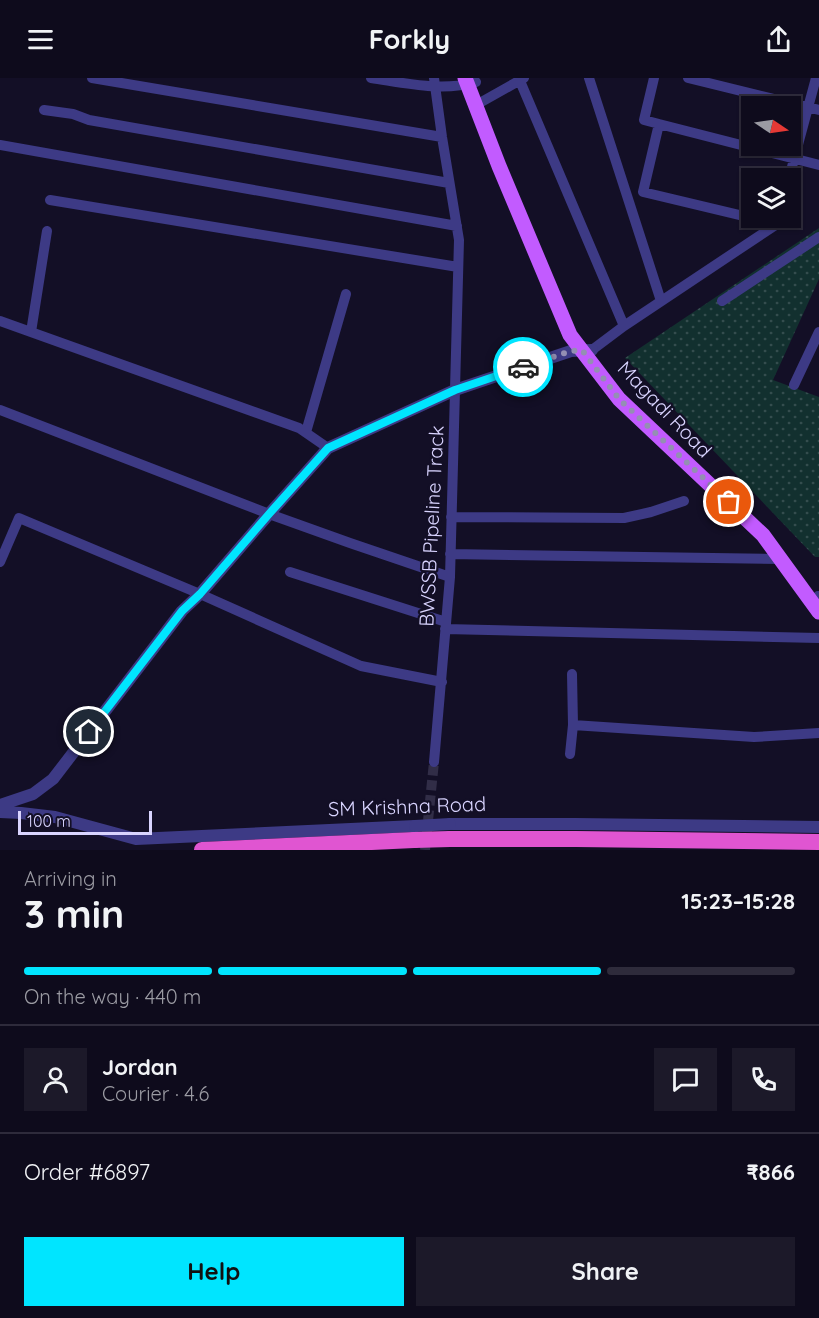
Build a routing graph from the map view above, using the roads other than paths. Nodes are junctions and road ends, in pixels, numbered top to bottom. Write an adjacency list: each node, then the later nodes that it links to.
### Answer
1 (92, 78): 14 (street)
2 (371, 78): 9 (street)
3 (590, 78): 28 (street)
4 (654, 78): 13 (street)
5 (688, 78): 11 (street)
6 (816, 78): 11 (street)
7 (522, 80): 10 (street); 31 (street)
8 (471, 81): 9 (street); 10 (main road, Magadi Road)
9 (435, 82): 14 (street, BWSSB Pipeline Track)
10 (480, 103): 34 (main road, Magadi Road)
11 (813, 109): 16 (street)
12 (44, 110): 19 (street)
13 (659, 124): 16 (street); 21 (street)
14 (442, 137): 19 (street, BWSSB Pipeline Track)
15 (0, 145): 22 (street)
16 (794, 158): 17 (street); 18 (street)
17 (819, 165)
18 (792, 168)
19 (449, 183): 22 (street, BWSSB Pipeline Track)
20 (50, 200): 26 (street)
21 (741, 213)
22 (457, 226): 26 (street, BWSSB Pipeline Track)
23 (768, 228): 28 (street)
24 (47, 231): 32 (street)
25 (819, 237): 29 (street)
26 (458, 267): 36 (street, BWSSB Pipeline Track)
27 (346, 294): 38 (street)
28 (662, 301): 31 (street)
29 (722, 301)
30 (0, 321): 32 (street)
31 (624, 326): 34 (street)
32 (31, 332): 38 (street)
33 (819, 332): 35 (street)
34 (587, 350): 36 (street); 45 (main road, Magadi Road); 50 (main road, Magadi Road)
35 (794, 385)
36 (455, 390): 39 (street); 42 (street, BWSSB Pipeline Track)
37 (0, 410): 41 (street)
38 (306, 432): 39 (street)
39 (328, 448): 41 (street)
40 (684, 501): 42 (street)
41 (269, 514): 48 (street); 49 (street)
42 (451, 517): 44 (street, BWSSB Pipeline Track)
43 (4, 540): 46 (street); 49 (street)
44 (450, 554): 45 (street); 48 (street, BWSSB Pipeline Track)
45 (781, 559): 51 (main road, Magadi Road)
46 (0, 562)
47 (290, 572): 52 (street)
48 (450, 577): 52 (street, BWSSB Pipeline Track)
49 (200, 594): 55 (street); 60 (street)
50 (819, 596)
51 (819, 612)
52 (445, 625): 53 (street); 55 (street, BWSSB Pipeline Track)
53 (819, 638)
54 (572, 674): 56 (street)
55 (442, 682): 59 (street, BWSSB Pipeline Track)
56 (573, 725): 57 (street); 58 (street)
57 (819, 734)
58 (570, 754)
59 (434, 762)
60 (0, 805)
61 (0, 812): 64 (street, SM Krishna Road)
62 (819, 827): 63 (street, SM Krishna Road)
63 (450, 832): 64 (highway, SM Krishna Road, bridge); 65 (highway, SM Krishna Road)
64 (420, 839): 66 (highway, SM Krishna Road)
65 (819, 842)
66 (202, 850)

